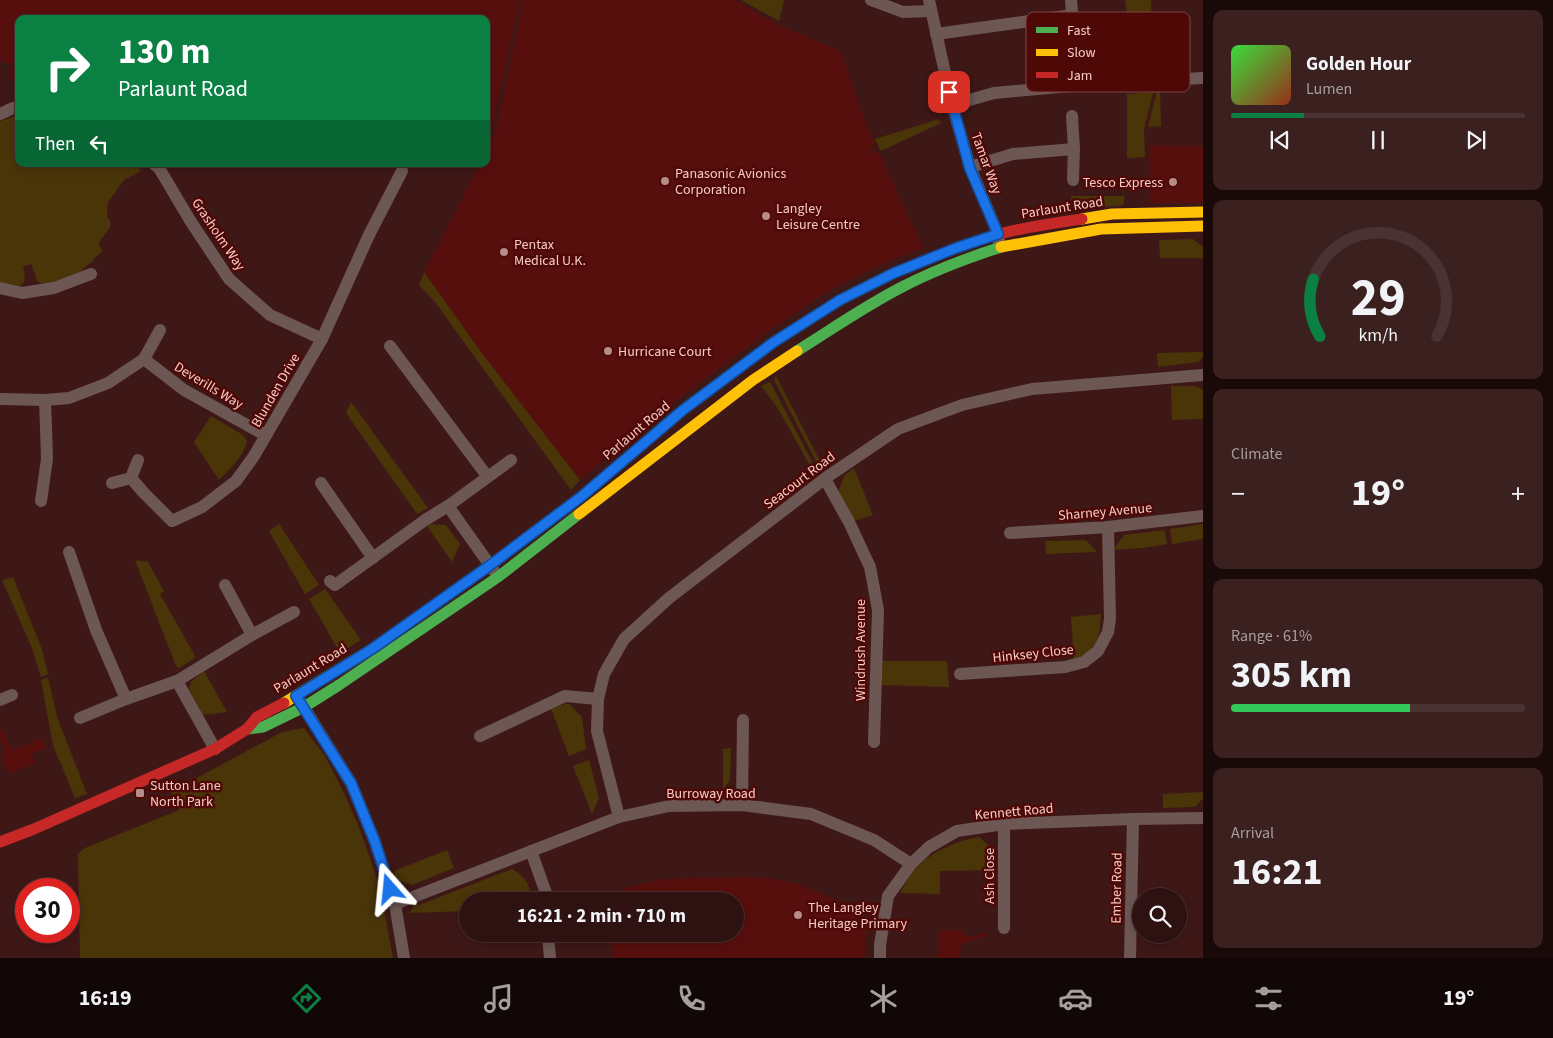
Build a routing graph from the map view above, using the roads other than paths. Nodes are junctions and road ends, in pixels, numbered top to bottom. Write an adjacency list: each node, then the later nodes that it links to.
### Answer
1 (871, 0): 2 (street)
2 (930, 5): 4 (street, Tamar Way)
3 (1026, 22): 4 (street)
4 (936, 34): 8 (street, Tamar Way)
5 (1203, 78): 6 (street)
6 (1190, 79)
7 (1026, 90): 8 (street)
8 (952, 105): 14 (street, Tamar Way)
9 (15, 108): 10 (street)
10 (0, 114)
11 (1072, 116): 12 (street)
12 (1074, 149): 14 (street); 16 (street)
13 (160, 167): 24 (street, Grasholm Way)
14 (970, 167): 19 (street, Tamar Way)
15 (402, 171): 24 (street, Blunden Drive)
16 (1073, 180)
17 (1203, 212): 19 (street, Parlaunt Road)
18 (1203, 226): 20 (street, Parlaunt Road)
19 (998, 234): 20 (street, Tamar Way); 45 (street, Parlaunt Road)
20 (1000, 247): 46 (street, Parlaunt Road)
21 (91, 274): 22 (street)
22 (0, 288)
23 (160, 330): 26 (street)
24 (322, 339): 30 (street, Blunden Drive)
25 (390, 346): 33 (street)
26 (144, 359): 29 (street); 30 (street, Deverills Way)
27 (1203, 375): 35 (street, Seacourt Road)
28 (0, 399): 29 (street)
29 (45, 400): 38 (street)
30 (265, 436): 34 (street, Blunden Drive)
31 (138, 460): 34 (street)
32 (511, 460): 33 (street)
33 (487, 476): 39 (street)
34 (131, 478): 36 (street)
35 (825, 479): 55 (street, Seacourt Road); 61 (street, Windrush Avenue)
36 (112, 483)
37 (321, 483): 44 (street)
38 (41, 501)
39 (448, 506): 44 (street); 45 (street)
40 (1203, 516): 41 (street, Sharney Avenue)
41 (1108, 527): 42 (street, Sharney Avenue); 51 (street, Hinksey Close)
42 (1010, 533)
43 (69, 552): 54 (street)
44 (373, 558): 47 (street)
45 (489, 566): 46 (street); 53 (street, Parlaunt Road)
46 (498, 577): 56 (street, Parlaunt Road)
47 (330, 581)
48 (225, 585): 50 (street)
49 (294, 612): 50 (street)
50 (252, 635): 52 (street)
51 (960, 674)
52 (177, 681): 54 (street); 62 (street)
53 (296, 696): 56 (street); 59 (street, Parlaunt Road)
54 (126, 699): 57 (street)
55 (598, 699): 60 (street); 64 (street, Seacourt Road)
56 (304, 707): 59 (street, Parlaunt Road); 72 (street)
57 (80, 718)
58 (743, 720): 63 (street)
59 (248, 729): 62 (street, Parlaunt Road)
60 (480, 736)
61 (874, 742)
62 (214, 749): 68 (street, Parlaunt Road)
63 (742, 805): 64 (street, Burroway Road); 70 (street, Burroway Road)
64 (619, 818): 69 (street, Burroway Road)
65 (1203, 818): 66 (street, Kennett Road)
66 (1132, 819): 67 (street, Kennett Road); 78 (street, Ember Road)
67 (1004, 824): 70 (street, Kennett Road); 73 (street, Ash Close)
68 (0, 842)
69 (532, 851): 71 (street); 72 (street, Burroway Road)
70 (911, 864): 77 (street, Kennett Road)
71 (546, 892)
72 (395, 904): 75 (street)
73 (1004, 928)
74 (549, 942): 76 (street)
75 (404, 958)
76 (550, 958)
77 (880, 958)
78 (1130, 958)

